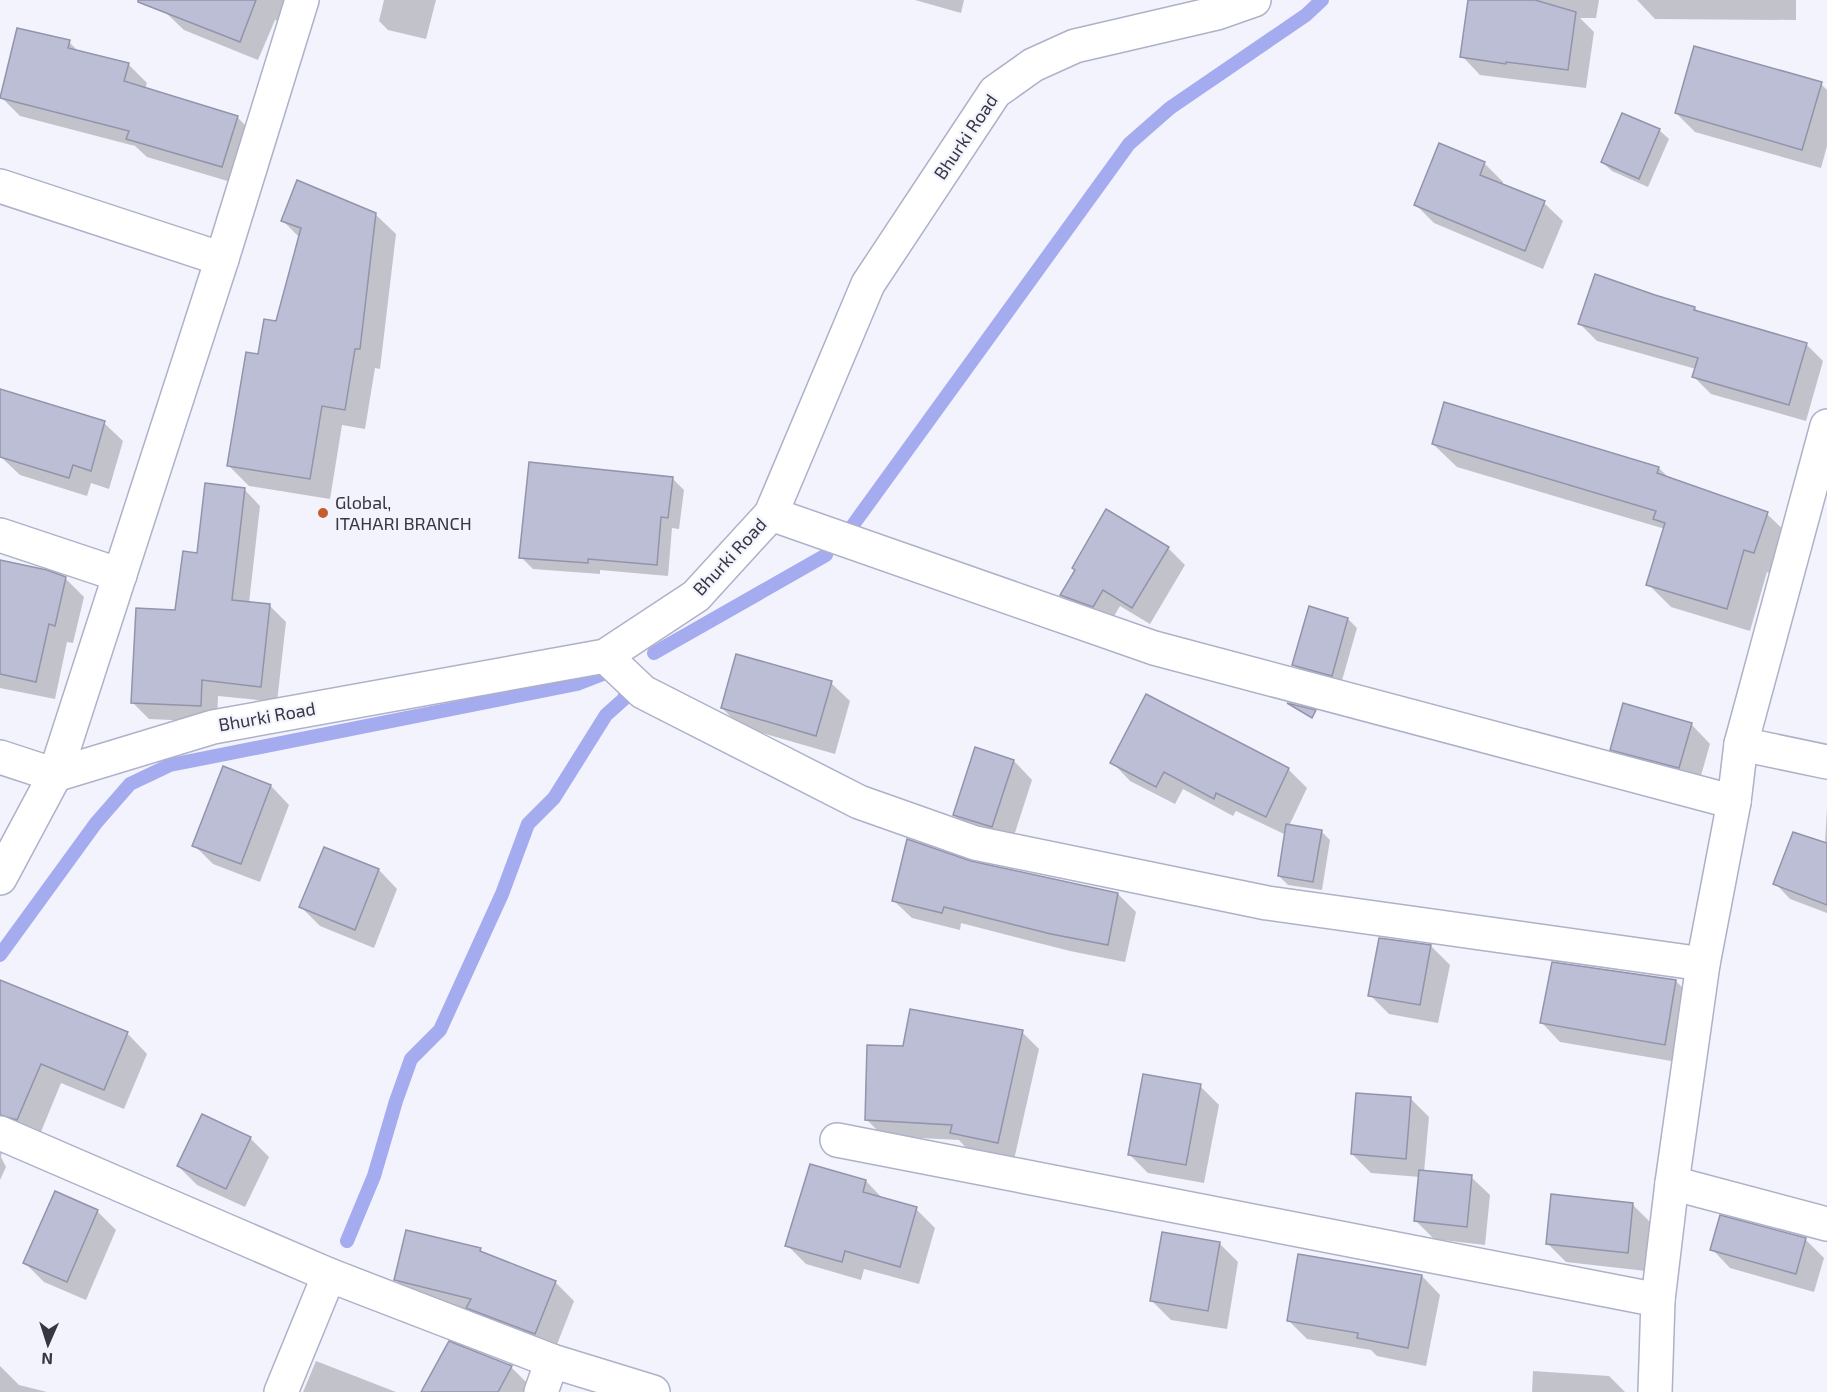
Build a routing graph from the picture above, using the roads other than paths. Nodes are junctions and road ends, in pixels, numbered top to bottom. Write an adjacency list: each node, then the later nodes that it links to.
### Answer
1 (302, 0): 4 (street)
2 (1254, 0): 6 (street, Bhurki Road)
3 (0, 186): 4 (street)
4 (222, 259): 8 (street)
5 (1827, 426): 10 (street)
6 (771, 514): 9 (street, Bhurki Road); 14 (street)
7 (0, 535): 8 (street)
8 (120, 575): 13 (street)
9 (605, 656): 13 (street, Bhurki Road); 16 (street)
10 (1741, 744): 12 (street); 14 (street)
11 (0, 758): 13 (street)
12 (1827, 762)
13 (55, 776): 15 (street)
14 (1734, 802): 16 (street)
15 (0, 878)
16 (1703, 964): 19 (street)
17 (0, 1133): 21 (street)
18 (837, 1140): 22 (street)
19 (1672, 1183): 20 (street); 22 (street)
20 (1827, 1224)
21 (329, 1275): 23 (street); 24 (street)
22 (1658, 1299): 27 (street)
23 (552, 1361): 25 (street); 26 (street)
24 (281, 1392)
25 (541, 1392)
26 (654, 1392)
27 (1654, 1392)

